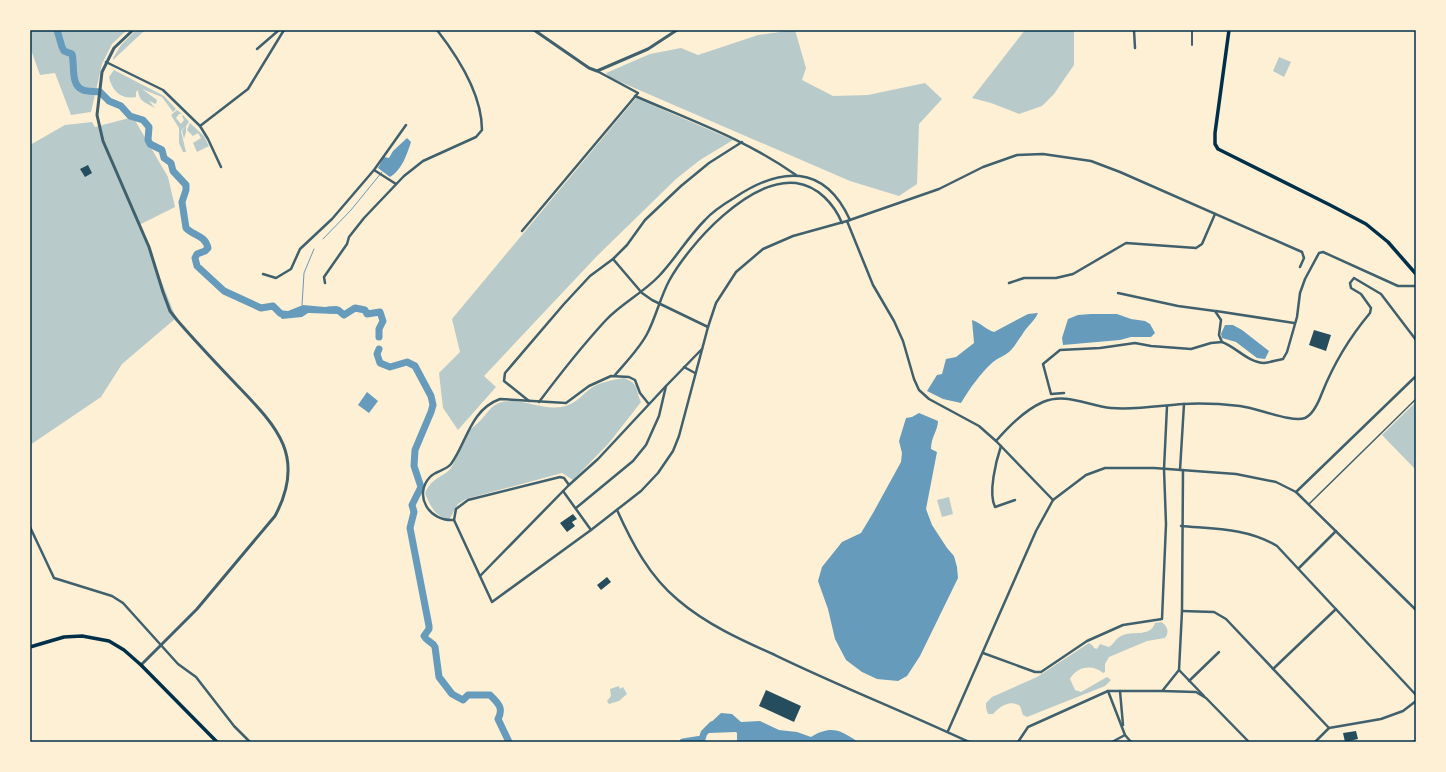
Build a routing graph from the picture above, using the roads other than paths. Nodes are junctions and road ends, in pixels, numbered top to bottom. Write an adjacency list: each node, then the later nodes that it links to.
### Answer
1 (133, 30): 13 (street)
2 (279, 30): 12 (street)
3 (284, 30): 17 (street)
4 (437, 30): 22 (street)
5 (534, 30): 14 (street)
6 (677, 30): 14 (street)
7 (1134, 30): 11 (street)
8 (1192, 30): 10 (street)
9 (1229, 30): 31 (main road)
10 (1192, 44)
11 (1135, 48)
12 (257, 49)
13 (106, 62): 17 (street); 78 (street)
14 (597, 71): 15 (street)
15 (635, 96): 18 (street); 27 (street)
16 (406, 125): 20 (street)
17 (200, 126): 19 (street)
18 (742, 142): 21 (street); 28 (street)
19 (221, 167)
20 (374, 170): 22 (street); 30 (street)
21 (796, 175): 24 (street); 35 (street)
22 (396, 184): 32 (street)
23 (1215, 214): 24 (street); 29 (street); 33 (street)
24 (850, 220): 25 (street)
25 (847, 221): 26 (street); 56 (street)
26 (842, 223): 37 (street); 40 (street)
27 (522, 231)
28 (613, 259): 35 (street); 51 (street)
29 (1300, 267)
30 (263, 274)
31 (1416, 274)
32 (324, 283)
33 (1009, 283)
34 (1416, 286): 39 (street)
35 (642, 293): 37 (street); 52 (street)
36 (1118, 293): 38 (street)
37 (659, 304): 40 (street); 46 (street)
38 (1215, 311): 39 (street); 42 (street)
39 (1294, 323): 42 (street)
40 (708, 327): 43 (street)
41 (1416, 340): 54 (street)
42 (1222, 342): 49 (street)
43 (702, 349): 44 (street); 45 (street)
44 (684, 367): 45 (street); 48 (street)
45 (695, 373): 67 (street)
46 (615, 375): 52 (street); 53 (street)
47 (1416, 376): 62 (street)
48 (666, 386): 53 (street); 66 (street)
49 (1064, 393)
50 (1416, 399): 65 (lane)
51 (528, 401): 52 (street); 68 (street)
52 (539, 402)
53 (648, 403): 60 (street)
54 (1184, 404): 55 (street); 59 (street)
55 (1167, 406): 56 (street); 58 (street)
56 (996, 441): 57 (street)
57 (1001, 446): 63 (street); 64 (street)
58 (1164, 469): 59 (street); 64 (street); 81 (street)
59 (1182, 470): 62 (street); 69 (street)
60 (570, 485): 61 (street); 68 (street)
61 (563, 491): 66 (street); 74 (street)
62 (1296, 492): 65 (street)
63 (1015, 500)
64 (1053, 500): 81 (street)
65 (1309, 504): 72 (street)
66 (576, 508): 71 (street)
67 (617, 510): 71 (street); 94 (street)
68 (454, 520): 74 (street)
69 (1181, 526): 73 (street); 77 (street)
70 (30, 527): 78 (street)
71 (592, 530): 74 (street)
72 (1336, 531): 73 (street); 76 (street)
73 (1299, 568): 75 (street)
74 (480, 576)
75 (1336, 609): 83 (street); 89 (street)
76 (1416, 610)
77 (1182, 611): 83 (street); 84 (street)
78 (162, 646): 82 (street); 97 (street)
79 (30, 647): 82 (main road)
80 (1219, 652): 85 (street)
81 (983, 653): 94 (street)
82 (141, 665): 96 (main road)
83 (1273, 669): 93 (street)
84 (1179, 670): 85 (street); 88 (street)
85 (1189, 681): 90 (street)
86 (1108, 691): 87 (street); 92 (street); 99 (street)
87 (1120, 691): 88 (street); 92 (street)
88 (1162, 691): 90 (street)
89 (1416, 695)
90 (1206, 698): 102 (street)
91 (1416, 701): 93 (street)
92 (1123, 727): 95 (street)
93 (1329, 728): 103 (street)
94 (948, 731): 98 (street)
95 (1125, 735): 100 (street); 101 (street)
96 (217, 742)
97 (250, 742)
98 (969, 742)
99 (1018, 742)
100 (1112, 742)
101 (1131, 742)
102 (1249, 742)
103 (1315, 742)

